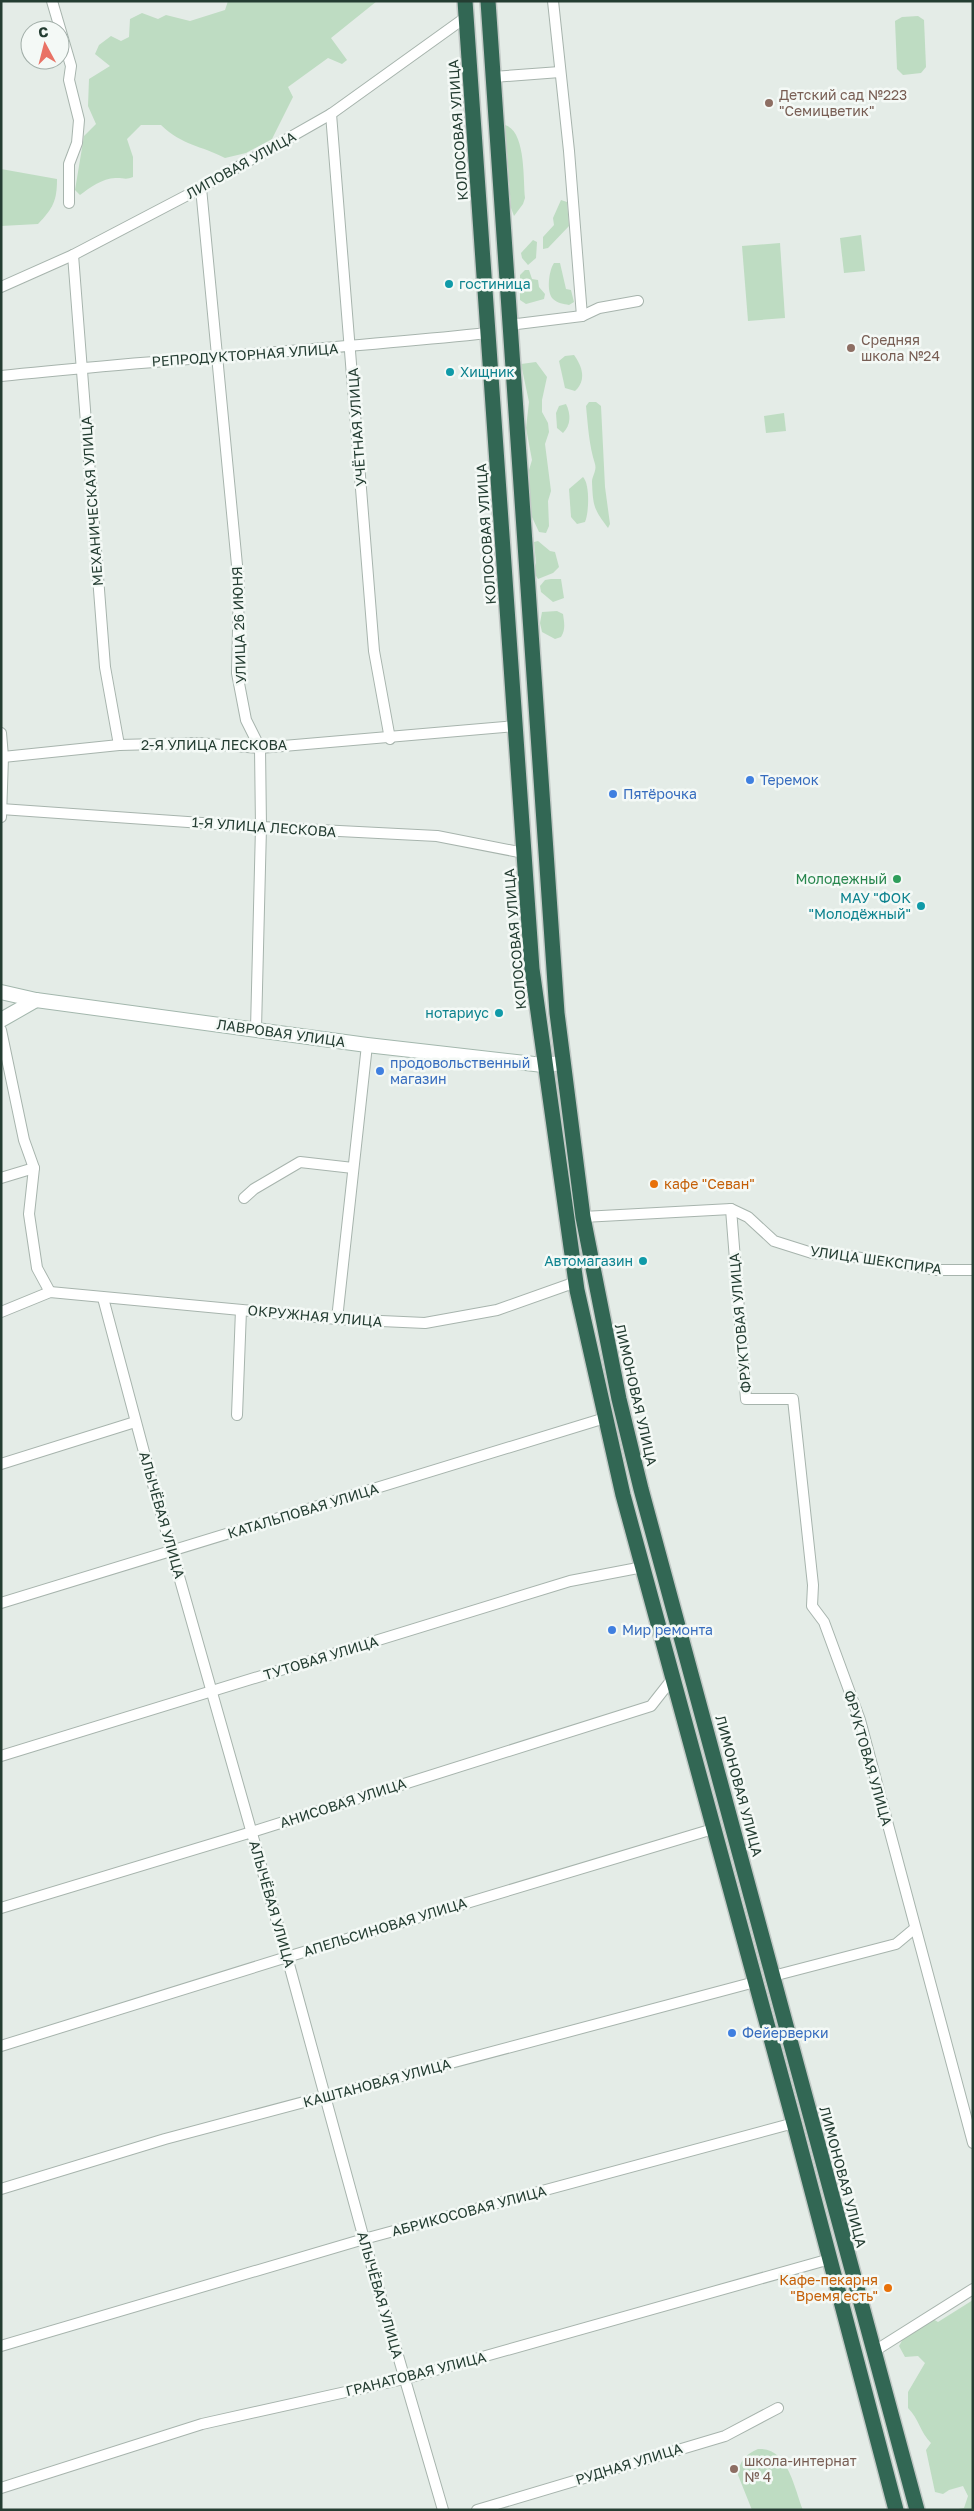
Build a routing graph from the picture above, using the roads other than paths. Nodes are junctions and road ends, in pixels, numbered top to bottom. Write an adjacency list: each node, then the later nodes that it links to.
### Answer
1 (52, 1): 10 (street)
2 (464, 1): 5 (highway, КОЛОСОВАЯ УЛИЦА)
3 (488, 1): 7 (highway)
4 (553, 1): 6 (street)
5 (466, 17): 8 (street, ЛИПОВАЯ УЛИЦА); 16 (highway, КОЛОСОВАЯ УЛИЦА)
6 (560, 72): 7 (street); 14 (street)
7 (493, 77): 15 (highway)
8 (331, 114): 9 (street, ЛИПОВАЯ УЛИЦА); 17 (street, УЧЁТНАЯ УЛИЦА)
9 (201, 188): 11 (street, ЛИПОВАЯ УЛИЦА); 18 (street, УЛИЦА 26 ИЮНЯ)
10 (69, 203)
11 (73, 255): 12 (street, ЛИПОВАЯ УЛИЦА); 19 (street, МЕХАНИЧЕСКАЯ УЛИЦА)
12 (1, 287)
13 (638, 301): 14 (street)
14 (582, 316): 15 (street)
15 (508, 325): 36 (highway)
16 (488, 333): 17 (street, РЕПРОДУКТОРНАЯ УЛИЦА); 21 (highway, КОЛОСОВАЯ УЛИЦА)
17 (351, 348): 18 (street, РЕПРОДУКТОРНАЯ УЛИЦА); 23 (street, УЧЁТНАЯ УЛИЦА)
18 (217, 355): 19 (street, РЕПРОДУКТОРНАЯ УЛИЦА); 25 (street, УЛИЦА 26 ИЮНЯ)
19 (82, 368): 20 (street, РЕПРОДУКТОРНАЯ УЛИЦА); 24 (street, МЕХАНИЧЕСКАЯ УЛИЦА)
20 (1, 376)
21 (515, 726): 23 (street, 2-Я УЛИЦА ЛЕСКОВА); 29 (highway, КОЛОСОВАЯ УЛИЦА)
22 (1, 733): 26 (street)
23 (390, 739): 25 (street, 2-Я УЛИЦА ЛЕСКОВА)
24 (119, 745): 25 (street, 2-Я УЛИЦА ЛЕСКОВА); 26 (street, 2-Я УЛИЦА ЛЕСКОВА)
25 (260, 748): 28 (street, УЛИЦА 26 ИЮНЯ)
26 (3, 757): 27 (street)
27 (2, 812): 28 (street, 1-Я УЛИЦА ЛЕСКОВА)
28 (262, 827): 29 (street, 1-Я УЛИЦА ЛЕСКОВА); 33 (street, УЛИЦА 26 ИЮНЯ)
29 (524, 853): 37 (highway, КОЛОСОВАЯ УЛИЦА)
30 (1, 992): 31 (street, ЛАВРОВАЯ УЛИЦА)
31 (36, 1000): 32 (street); 33 (street, ЛАВРОВАЯ УЛИЦА)
32 (1, 1020)
33 (256, 1029): 35 (street, ЛАВРОВАЯ УЛИЦА)
34 (1, 1030): 38 (street)
35 (367, 1045): 37 (street, ЛАВРОВАЯ УЛИЦА); 39 (street)
36 (563, 1063): 37 (street, ЛАВРОВАЯ УЛИЦА); 43 (highway, ЛИМОНОВАЯ УЛИЦА)
37 (544, 1065): 45 (highway)
38 (34, 1168): 40 (street); 46 (street)
39 (353, 1168): 41 (street); 50 (street)
40 (1, 1178)
41 (244, 1198)
42 (731, 1209): 43 (street); 44 (street, УЛИЦА ШЕКСПИРА); 64 (street, ФРУКТОВАЯ УЛИЦА)
43 (582, 1217): 66 (highway, ЛИМОНОВАЯ УЛИЦА)
44 (973, 1270)
45 (576, 1282): 50 (street, ОКРУЖНАЯ УЛИЦА); 52 (highway)
46 (50, 1292): 47 (street, ОКРУЖНАЯ УЛИЦА); 49 (street)
47 (103, 1298): 48 (street, ОКРУЖНАЯ УЛИЦА); 53 (street, АЛЫЧЁВАЯ УЛИЦА)
48 (242, 1310): 50 (street, ОКРУЖНАЯ УЛИЦА); 51 (street)
49 (1, 1312)
50 (336, 1319)
51 (237, 1415)
52 (605, 1418): 55 (street, КАТАЛЬПОВАЯ УЛИЦА); 56 (highway)
53 (135, 1422): 54 (street); 55 (street, АЛЫЧЁВАЯ УЛИЦА)
54 (1, 1464)
55 (173, 1552): 57 (street, КАТАЛЬПОВАЯ УЛИЦА); 59 (street, АЛЫЧЁВАЯ УЛИЦА)
56 (643, 1567): 58 (highway); 59 (street, ТУТОВАЯ УЛИЦА)
57 (1, 1603)
58 (673, 1678): 61 (highway); 62 (street, АНИСОВАЯ УЛИЦА)
59 (213, 1692): 60 (street, ТУТОВАЯ УЛИЦА); 62 (street, АЛЫЧЁВАЯ УЛИЦА)
60 (1, 1756)
61 (713, 1829): 65 (street, АПЕЛЬСИНОВАЯ УЛИЦА); 67 (highway)
62 (251, 1832): 63 (street, АНИСОВАЯ УЛИЦА); 65 (street, АЛЫЧЁВАЯ УЛИЦА)
63 (1, 1908)
64 (914, 1929): 66 (street); 71 (street, ФРУКТОВАЯ УЛИЦА)
65 (288, 1957): 68 (street, АПЕЛЬСИНОВАЯ УЛИЦА); 69 (street, АЛЫЧЁВАЯ УЛИЦА)
66 (773, 1976): 77 (highway, ЛИМОНОВАЯ УЛИЦА)
67 (754, 1982): 69 (street, КАШТАНОВАЯ УЛИЦА); 70 (highway)
68 (1, 2046)
69 (325, 2097): 72 (street, КАШТАНОВАЯ УЛИЦА); 73 (street, АЛЫЧЁВАЯ УЛИЦА)
70 (794, 2123): 73 (street, АБРИКОСОВАЯ УЛИЦА); 74 (highway)
71 (973, 2142)
72 (1, 2189)
73 (364, 2240): 76 (street, АБРИКОСОВАЯ УЛИЦА); 78 (street, АЛЫЧЁВАЯ УЛИЦА)
74 (830, 2260): 78 (street, ГРАНАТОВАЯ УЛИЦА); 83 (highway)
75 (973, 2289): 77 (street)
76 (1, 2346)
77 (873, 2352): 84 (highway, ЛИМОНОВАЯ УЛИЦА)
78 (404, 2379): 80 (street, ГРАНАТОВАЯ УЛИЦА); 81 (street, АЛЫЧЁВАЯ УЛИЦА)
79 (778, 2408): 82 (street, РУДНАЯ УЛИЦА)
80 (1, 2488)
81 (443, 2510)
82 (477, 2510)
83 (896, 2510)
84 (917, 2510)

